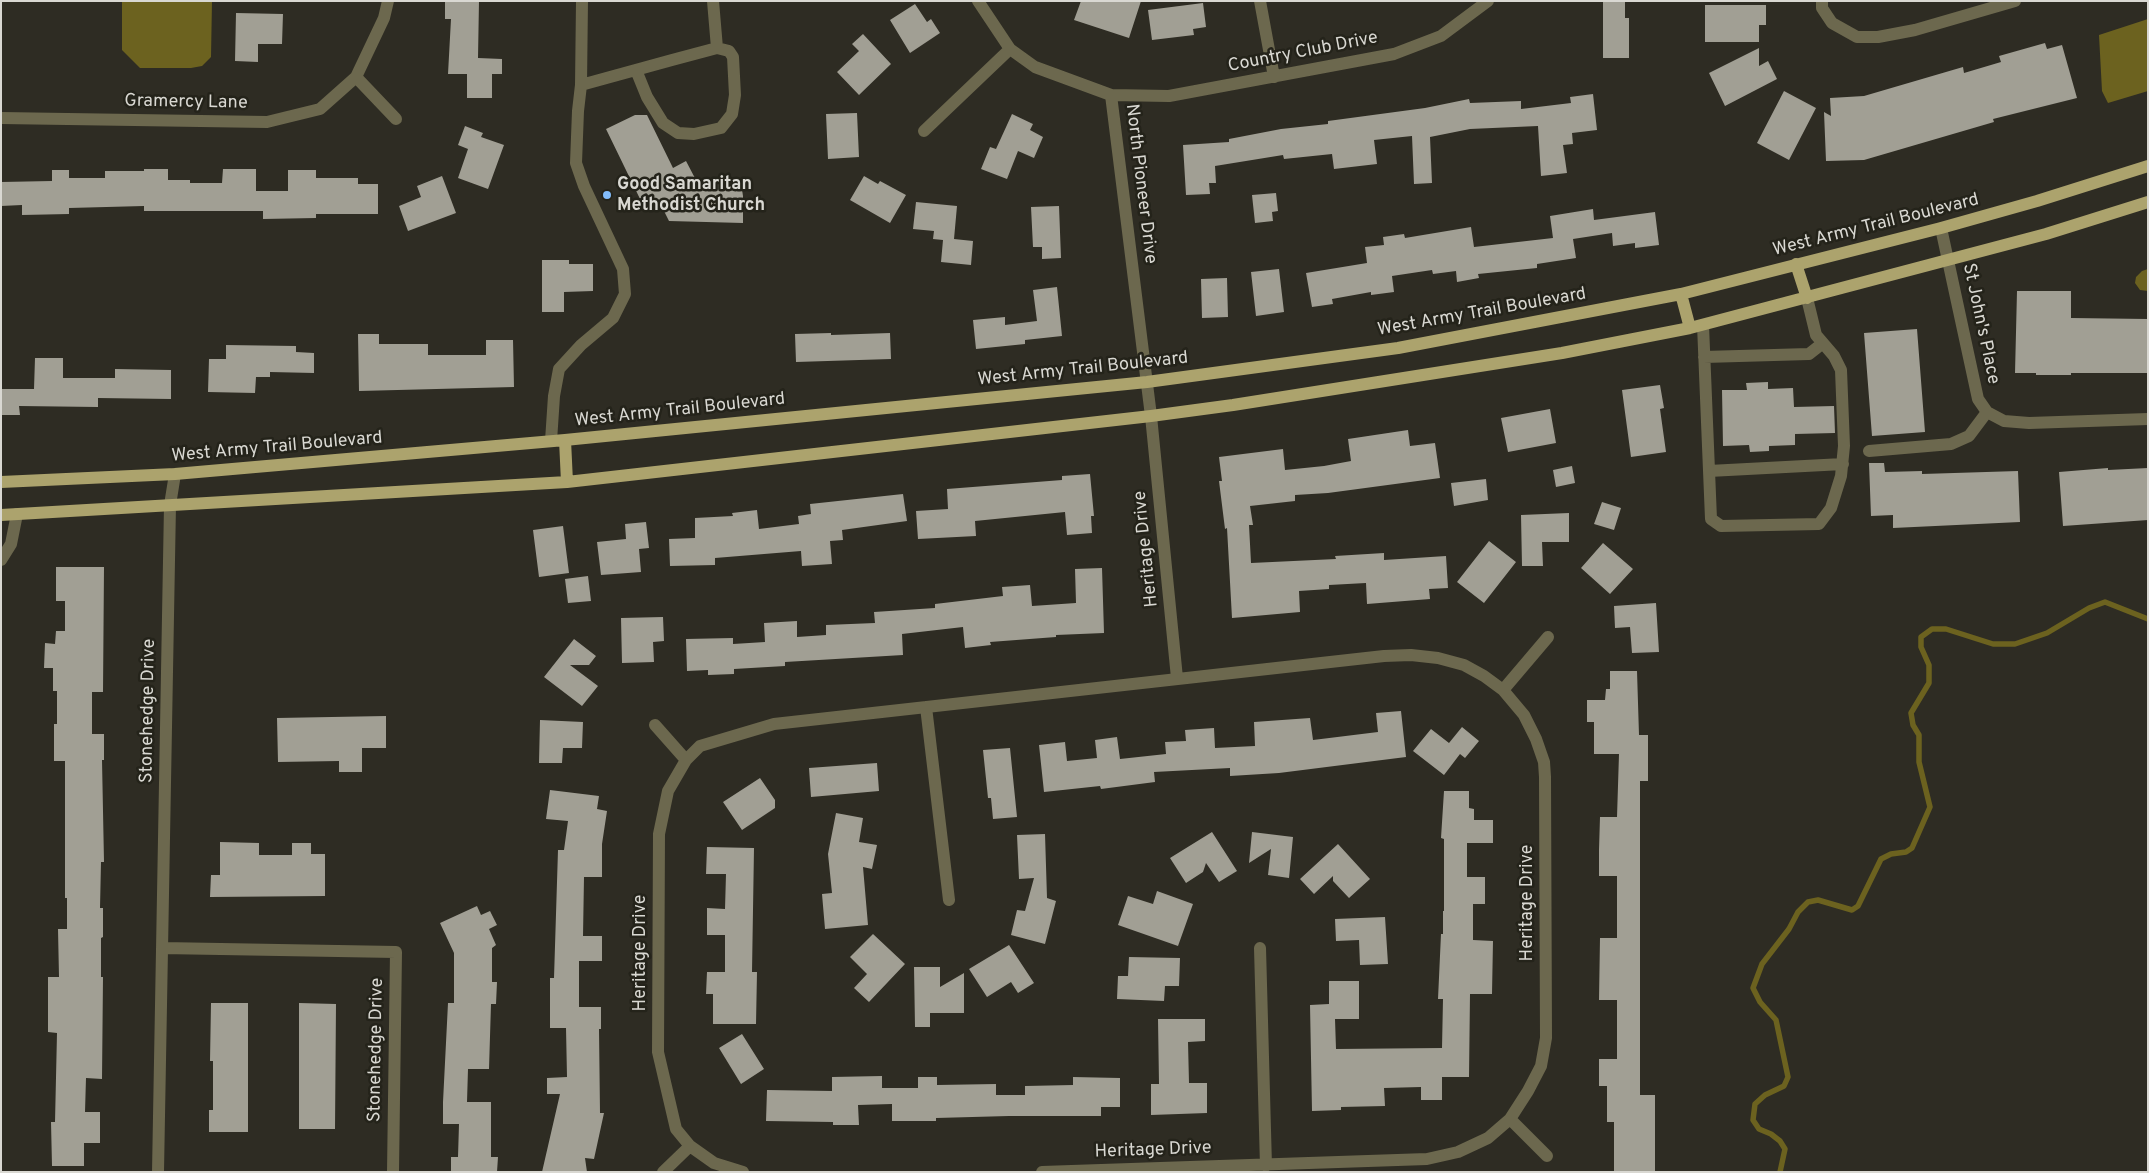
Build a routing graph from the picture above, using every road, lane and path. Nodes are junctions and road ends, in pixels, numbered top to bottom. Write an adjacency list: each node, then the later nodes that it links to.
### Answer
1 (388, 1): 12 (street)
2 (582, 1): 14 (street)
3 (713, 1): 9 (street)
4 (978, 1): 10 (street, North Pioneer Drive)
5 (1260, 1): 13 (street)
6 (1488, 1): 13 (street, Country Club Drive)
7 (1822, 1): 8 (street)
8 (2015, 1)
9 (716, 48): 11 (street); 11 (street)
10 (1010, 48): 15 (street, North Pioneer Drive); 18 (street)
11 (631, 71): 14 (street)
12 (356, 77): 16 (street, Gramercy Lane); 17 (street)
13 (1274, 77): 15 (street, Country Club Drive)
14 (581, 85): 34 (street)
15 (1111, 95): 29 (street, North Pioneer Drive)
16 (1, 118)
17 (396, 119)
18 (924, 131)
19 (2148, 166): 21 (main road, West Army Trail Boulevard)
20 (2148, 202): 22 (main road)
21 (1941, 228): 22 (street, St John's Place); 23 (main road, West Army Trail Boulevard)
22 (1949, 260): 25 (main road); 30 (street, St John's Place)
23 (1796, 264): 24 (main road, West Army Trail Boulevard); 25 (main road)
24 (1680, 294): 26 (main road); 29 (main road, West Army Trail Boulevard)
25 (1807, 298): 26 (main road); 27 (street)
26 (1696, 327): 28 (street); 31 (main road)
27 (1823, 343): 28 (street); 36 (street)
28 (1704, 357): 37 (street)
29 (1147, 382): 31 (street, North Pioneer Drive); 33 (main road, West Army Trail Boulevard)
30 (1987, 412): 32 (street, St John's Place); 35 (street)
31 (1151, 416): 40 (main road); 46 (street, Heritage Drive)
32 (2148, 419)
33 (565, 440): 34 (main road, West Army Trail Boulevard); 40 (main road)
34 (551, 441): 38 (main road, West Army Trail Boulevard)
35 (1870, 451)
36 (1843, 464): 37 (street); 37 (street)
37 (1709, 471)
38 (175, 474): 39 (main road, West Army Trail Boulevard); 41 (street, Stonehedge Drive)
39 (1, 482)
40 (567, 482): 41 (main road)
41 (170, 505): 42 (main road); 52 (street, Stonehedge Drive)
42 (17, 514): 43 (main road); 44 (street)
43 (1, 515)
44 (1, 560)
45 (1548, 637): 47 (street)
46 (1177, 678): 47 (street, Heritage Drive); 48 (street, Heritage Drive)
47 (1503, 690): 54 (street, Heritage Drive)
48 (926, 707): 50 (street, Heritage Drive); 51 (street)
49 (655, 725): 50 (street)
50 (686, 760): 55 (street, Heritage Drive)
51 (949, 900)
52 (162, 948): 58 (street, Stonehedge Drive); 59 (street, Stonehedge Drive)
53 (1260, 948): 57 (street)
54 (1510, 1119): 56 (street); 57 (street, Heritage Drive)
55 (690, 1146): 60 (street); 61 (street, Heritage Drive)
56 (1547, 1156)
57 (1266, 1166): 62 (street, Heritage Drive)
58 (158, 1172)
59 (393, 1172)
60 (663, 1172)
61 (742, 1172)
62 (1042, 1172)

